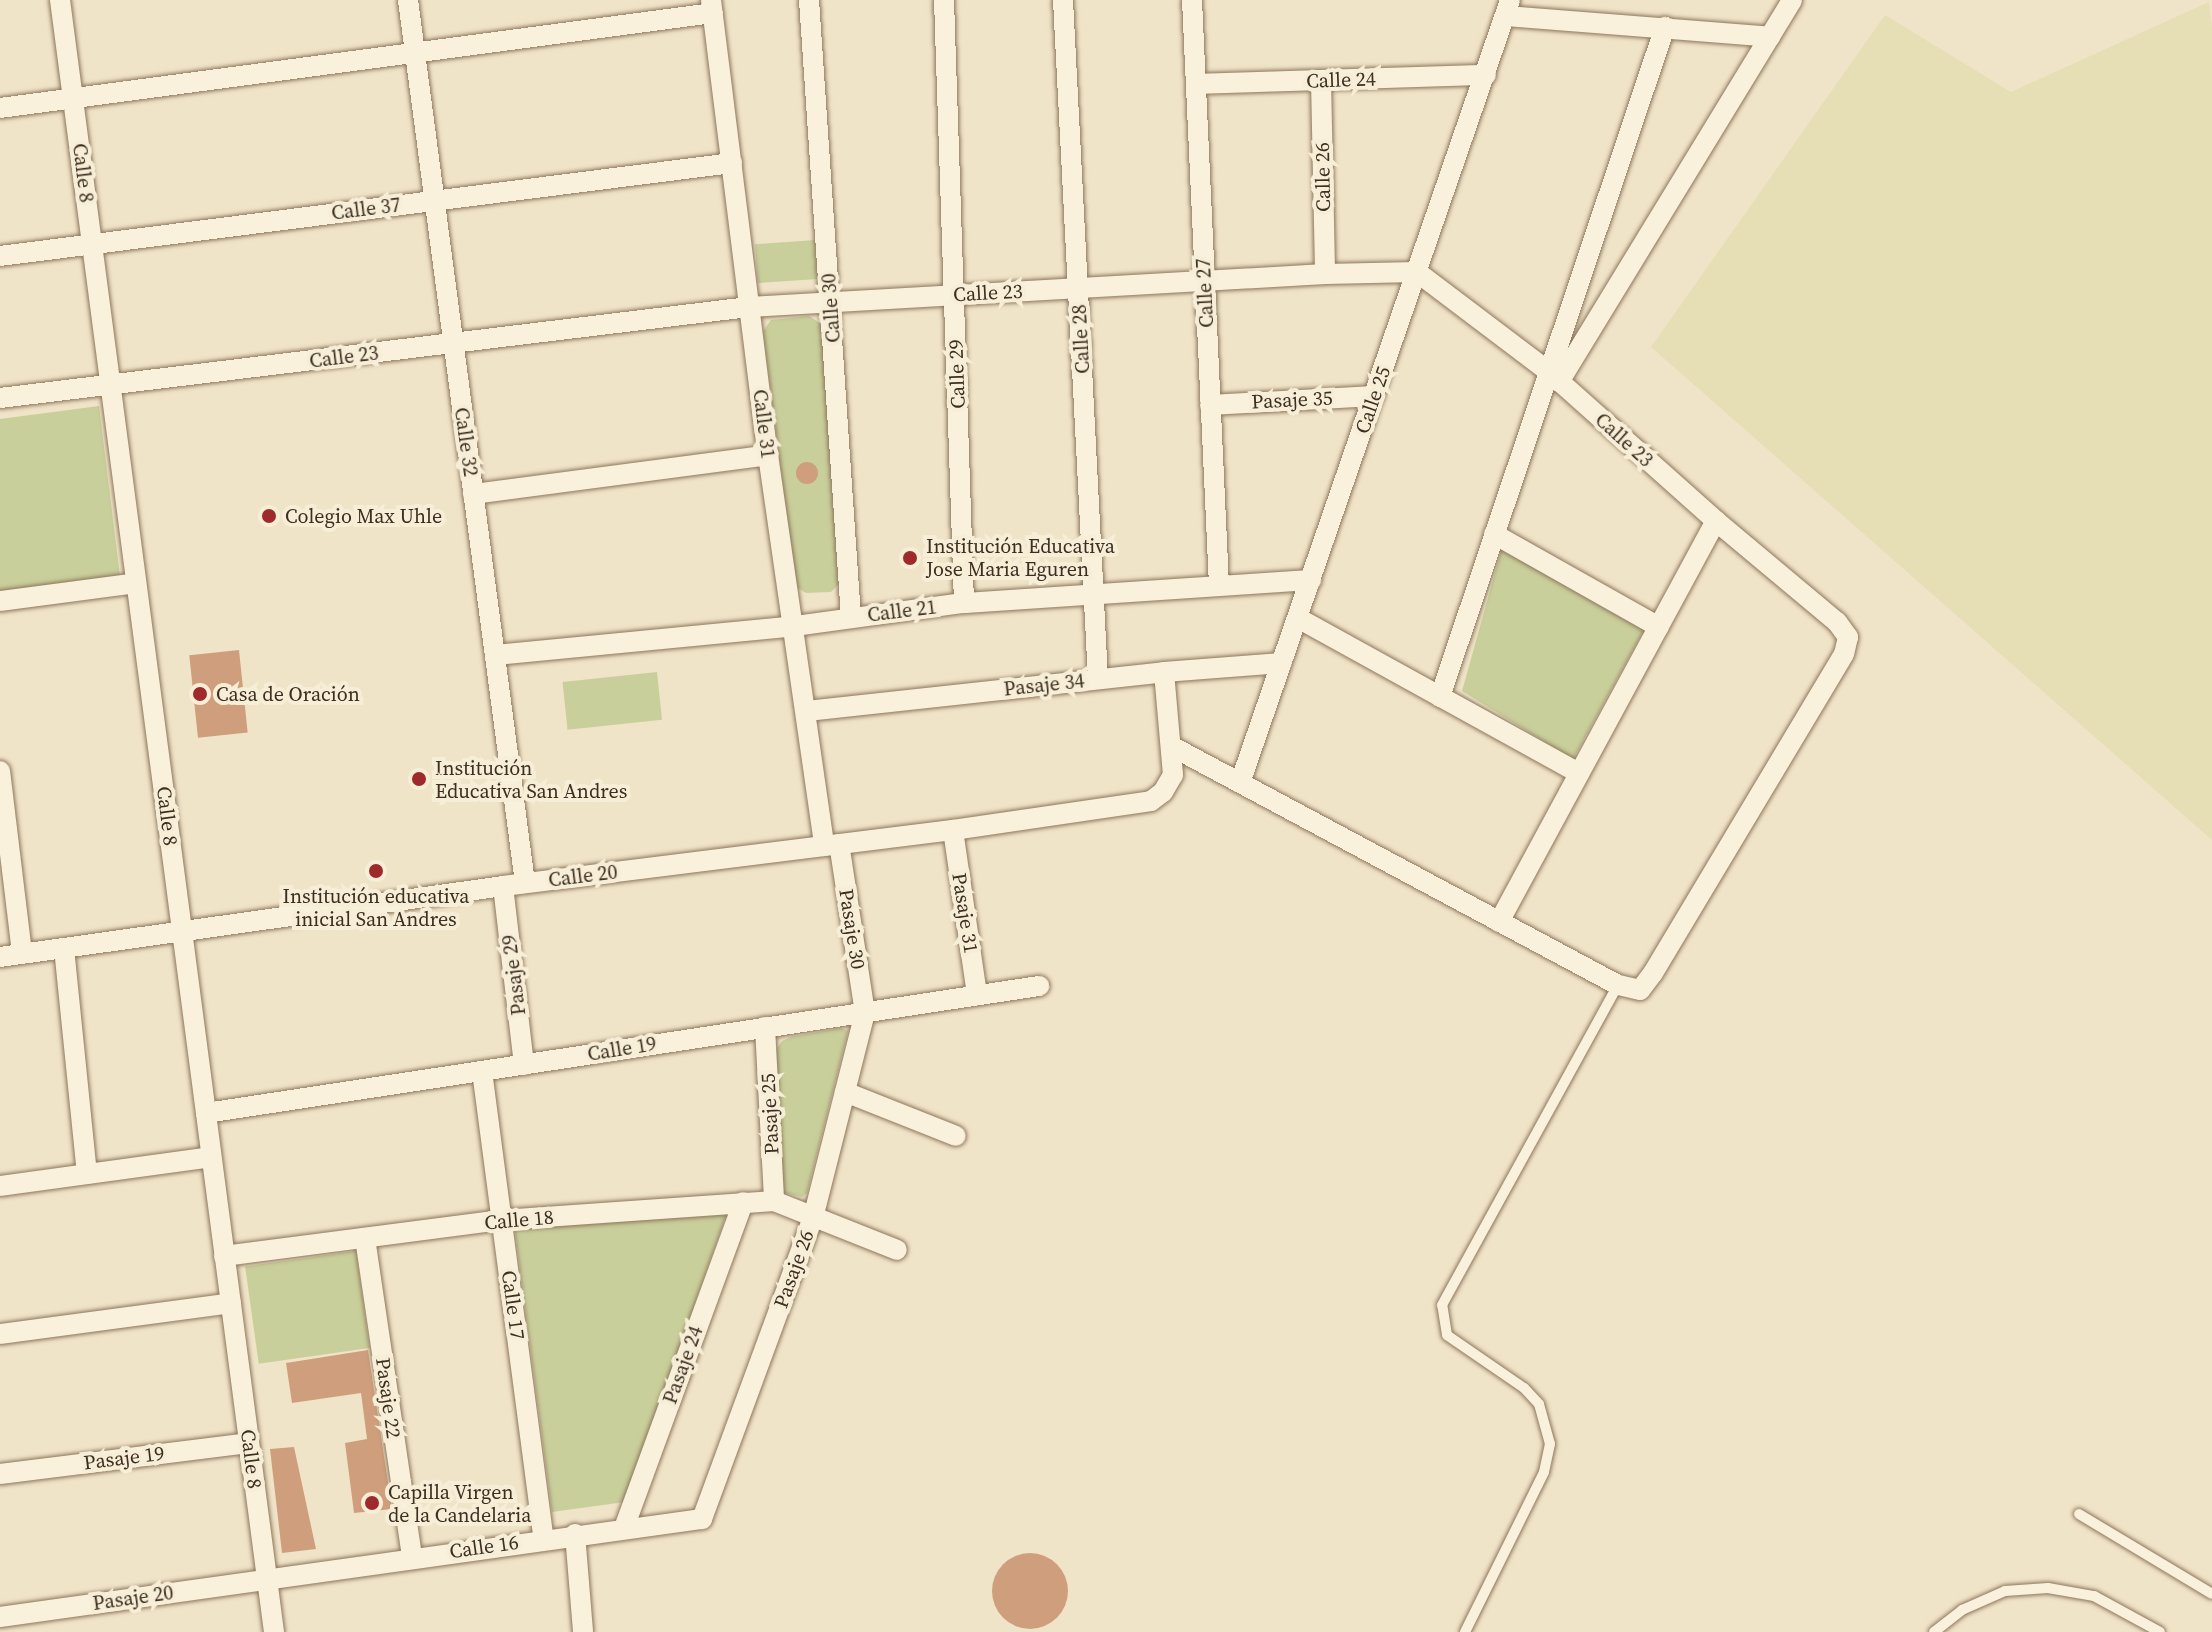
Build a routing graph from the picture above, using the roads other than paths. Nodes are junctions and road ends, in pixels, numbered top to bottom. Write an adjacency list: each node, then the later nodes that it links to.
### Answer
1 (60, 0): 16 (street, Calle 8)
2 (408, 0): 12 (street, Calle 32)
3 (809, 0): 27 (street, Calle 30)
4 (944, 0): 26 (street, Calle 29)
5 (1063, 0): 25 (street, Calle 28)
6 (1192, 0): 15 (street, Calle 27)
7 (1792, 0): 11 (street)
8 (712, 7): 12 (street); 18 (street, Calle 31)
9 (1508, 8): 10 (street); 13 (street, Calle 25)
10 (1665, 27): 11 (street); 30 (street)
11 (1770, 37): 30 (street)
12 (415, 53): 16 (street); 19 (street, Calle 32)
13 (1486, 75): 14 (street, Calle 24); 22 (street, Calle 25)
14 (1321, 80): 15 (street, Calle 24); 23 (street, Calle 26)
15 (1196, 84): 24 (street, Calle 27)
16 (73, 98): 17 (street); 20 (street, Calle 8)
17 (0, 108)
18 (732, 163): 19 (street, Calle 37); 28 (street, Calle 31)
19 (435, 200): 20 (street, Calle 37); 29 (street, Calle 32)
20 (92, 244): 21 (street, Calle 37); 31 (street, Calle 8)
21 (0, 256)
22 (1417, 272): 23 (street, Calle 23); 30 (street, Calle 23); 32 (street, Calle 25)
23 (1325, 274): 24 (street, Calle 23)
24 (1205, 281): 25 (street, Calle 23); 34 (street, Calle 27)
25 (1078, 288): 26 (street, Calle 23); 42 (street, Calle 28)
26 (954, 294): 27 (street, Calle 23); 44 (street, Calle 29)
27 (830, 301): 28 (street, Calle 23); 45 (street, Calle 30)
28 (749, 307): 29 (street, Calle 23); 35 (street, Calle 31)
29 (454, 344): 31 (street, Calle 23); 36 (street, Calle 32)
30 (1554, 377): 37 (street, Calle 23); 38 (street)
31 (110, 385): 33 (street, Calle 23); 40 (street, Calle 8)
32 (1374, 396): 34 (street, Pasaje 35); 39 (street, Calle 25)
33 (0, 398)
34 (1210, 405): 41 (street, Calle 27)
35 (768, 455): 36 (street); 47 (street, Calle 31)
36 (473, 494): 49 (street, Calle 32)
37 (1716, 521): 48 (street); 68 (street, Calle 23)
38 (1494, 534): 48 (street); 53 (street)
39 (1311, 580): 41 (street, Calle 21); 46 (street, Calle 25)
40 (136, 583): 43 (street); 64 (street, Calle 8)
41 (1219, 585): 42 (street, Calle 21)
42 (1094, 594): 44 (street, Calle 21); 52 (street, Calle 28)
43 (0, 601)
44 (964, 603): 45 (street, Calle 21)
45 (851, 617): 47 (street, Calle 21)
46 (1298, 618): 50 (street, Calle 25); 53 (street)
47 (795, 626): 49 (street, Calle 21); 54 (street, Calle 31)
48 (1659, 627): 57 (street)
49 (495, 655): 61 (street, Calle 32)
50 (1282, 663): 51 (street, Pasaje 34); 58 (street, Calle 25)
51 (1164, 672): 52 (street, Pasaje 34); 55 (street)
52 (1098, 679): 54 (street, Pasaje 34)
53 (1440, 697): 57 (street)
54 (807, 711): 60 (street, Calle 31)
55 (1173, 747): 58 (street); 59 (street, Calle 20)
56 (0, 771): 66 (street)
57 (1579, 773): 63 (street)
58 (1240, 783): 63 (street)
59 (953, 830): 60 (street, Calle 20); 70 (street, Pasaje 31)
60 (832, 845): 61 (street, Calle 20); 71 (street, Pasaje 30)
61 (525, 883): 62 (street, Calle 20)
62 (503, 886): 64 (street, Calle 20); 73 (street, Pasaje 29)
63 (1499, 922): 68 (street)
64 (182, 932): 65 (street, Calle 20); 76 (street, Calle 8)
65 (64, 948): 66 (street, Calle 20); 79 (street)
66 (22, 954): 67 (street, Calle 20)
67 (0, 957)
68 (1618, 985): 103 (lane)
69 (1039, 986): 70 (street, Calle 19)
70 (977, 995): 71 (street, Calle 19)
71 (865, 1013): 72 (street, Calle 19); 75 (street, Pasaje 26)
72 (765, 1027): 73 (street, Calle 19); 81 (street, Pasaje 25)
73 (524, 1065): 74 (street, Calle 19)
74 (482, 1071): 76 (street, Calle 19); 84 (street, Calle 17)
75 (845, 1092): 77 (street); 83 (street, Pasaje 26)
76 (206, 1113): 78 (street, Calle 8)
77 (956, 1136)
78 (211, 1157): 79 (street); 87 (street, Calle 8)
79 (87, 1174): 80 (street)
80 (0, 1186)
81 (774, 1201): 82 (street, Calle 18); 83 (street, Calle 18)
82 (743, 1202): 84 (street, Calle 18); 94 (street, Pasaje 24)
83 (813, 1218): 86 (street, Calle 18); 93 (street, Pasaje 26)
84 (502, 1220): 85 (street, Calle 18); 96 (street, Calle 17)
85 (365, 1238): 87 (street, Calle 18); 97 (street, Pasaje 22)
86 (897, 1250)
87 (224, 1256): 88 (street, Calle 8)
88 (231, 1303): 89 (street); 90 (street, Calle 8)
89 (0, 1334)
90 (248, 1443): 91 (street, Pasaje 19); 98 (street, Calle 8)
91 (0, 1474)
92 (2079, 1514): 99 (lane)
93 (702, 1519): 94 (street, Calle 16)
94 (624, 1528): 95 (street, Calle 16)
95 (575, 1534): 96 (street, Calle 16); 102 (street)
96 (544, 1539): 97 (street, Calle 16)
97 (412, 1558): 98 (street, Calle 16)
98 (267, 1578): 100 (street, Pasaje 20); 101 (street, Calle 8)
99 (2212, 1594)
100 (0, 1617)
101 (274, 1632)
102 (583, 1632)
103 (1465, 1632)
104 (1934, 1632): 105 (lane)
105 (2160, 1632)

